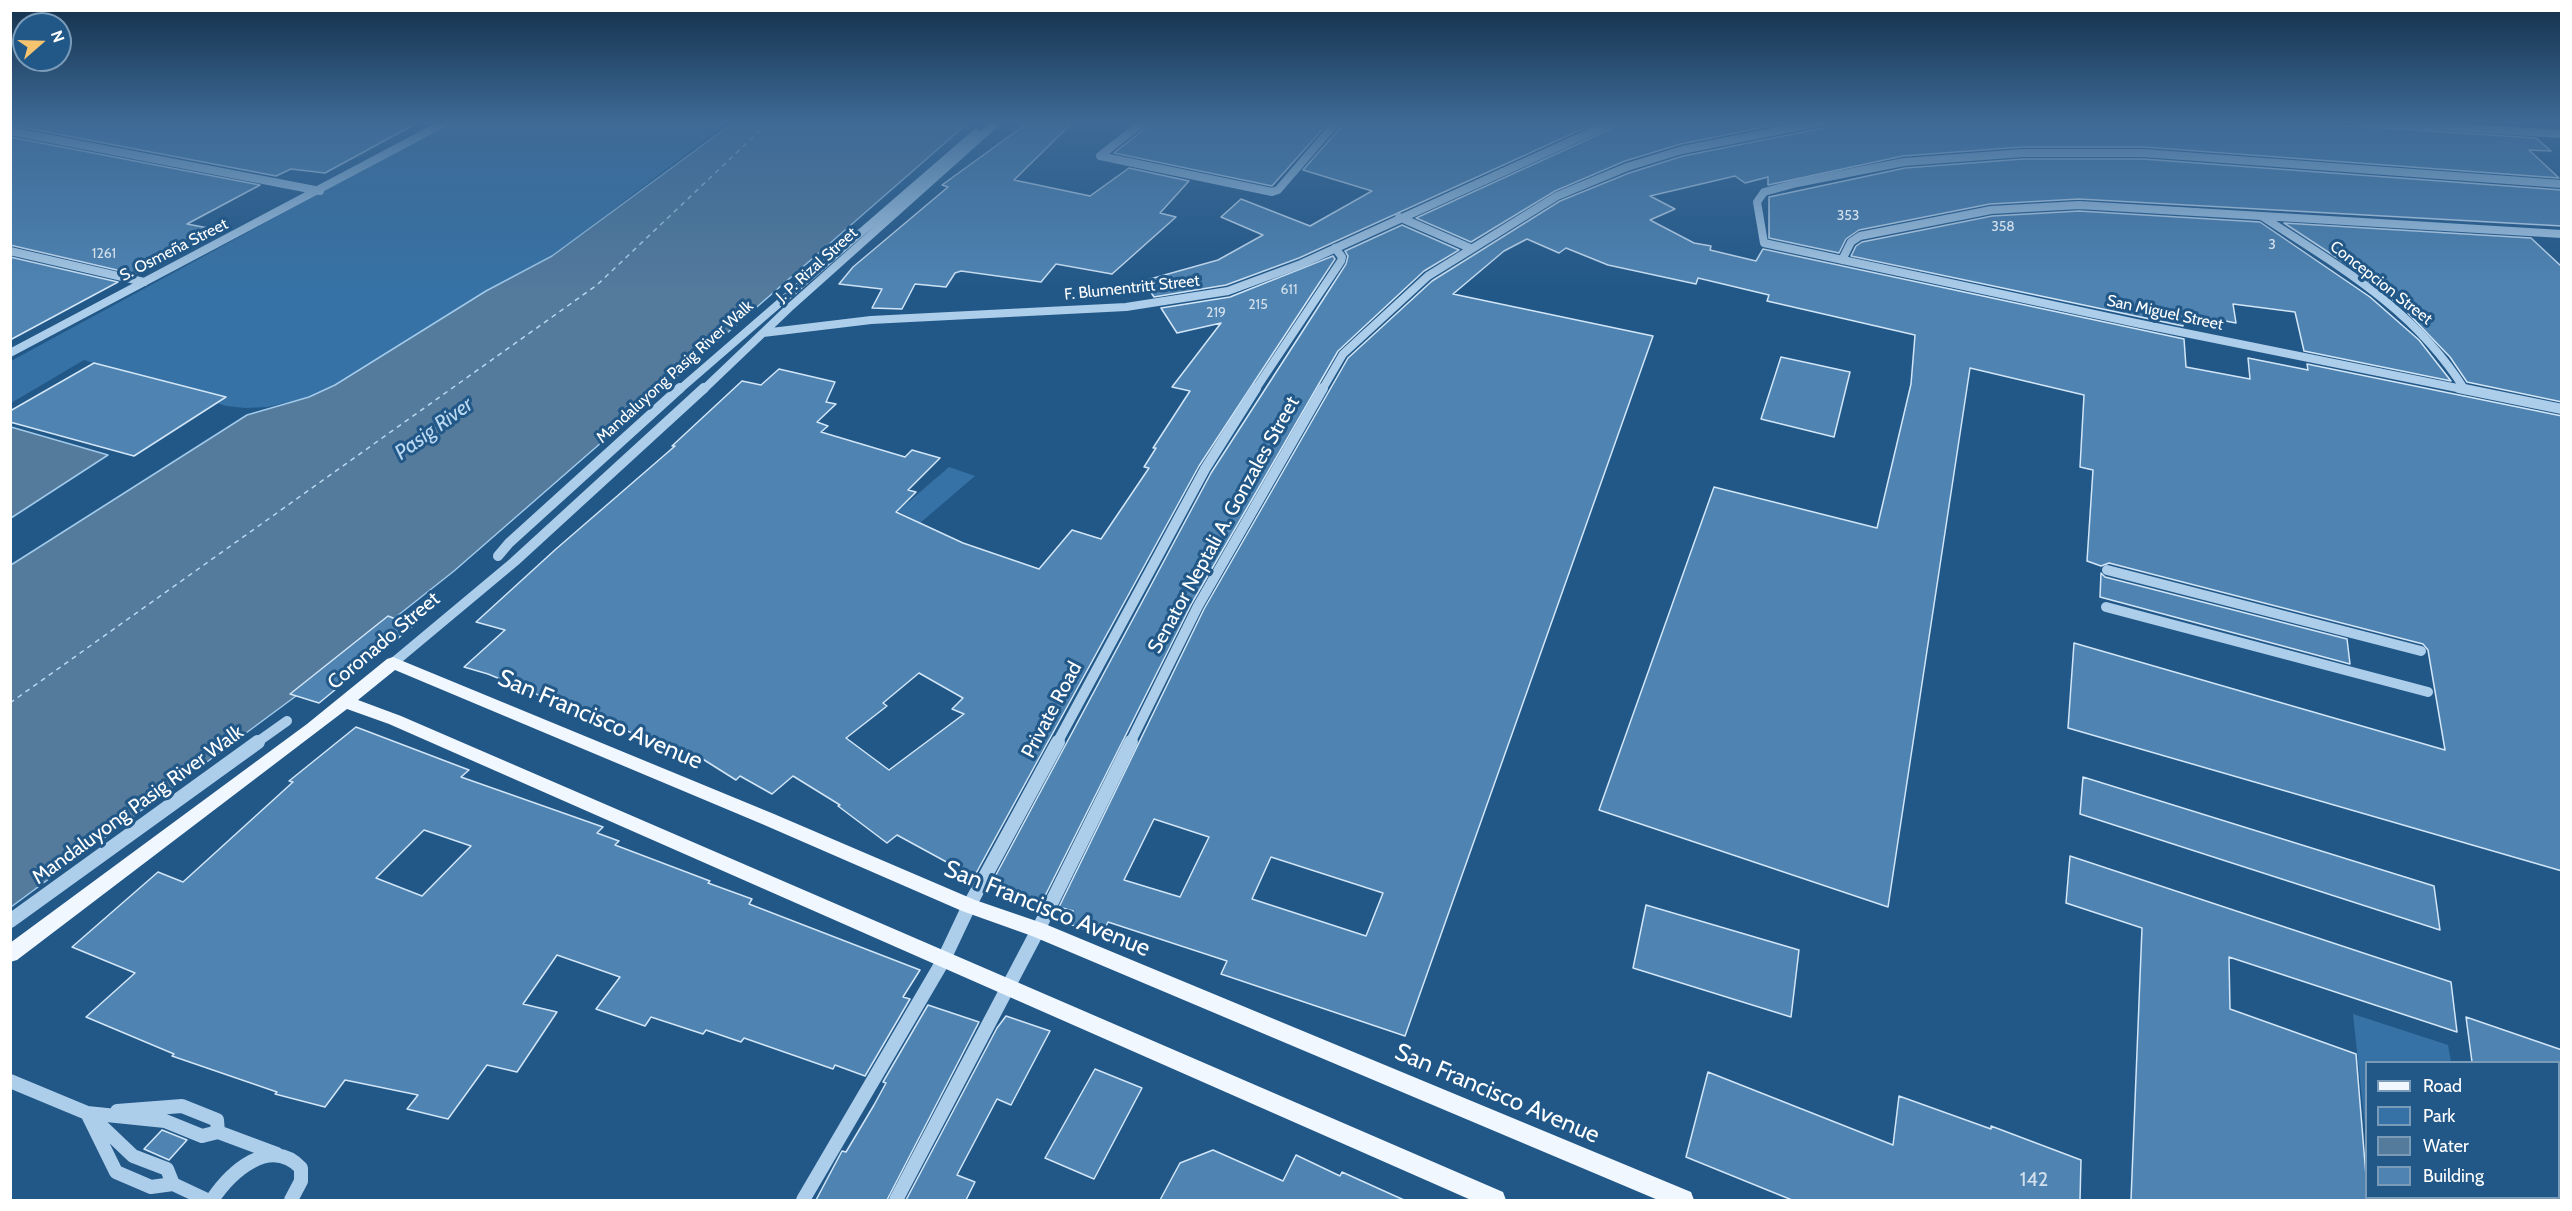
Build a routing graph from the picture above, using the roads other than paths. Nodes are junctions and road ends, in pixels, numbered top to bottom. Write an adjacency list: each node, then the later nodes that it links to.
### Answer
1 (255, 179): 12 (street)
2 (343, 179): 12 (street, S. Osmeña Street)
3 (922, 179): 25 (street, Mandaluyong Pasig River Walk)
4 (934, 179): 21 (street, J. P. Rizal Street)
5 (1208, 179): 6 (street)
6 (1288, 179)
7 (1486, 179): 14 (street, F. Blumentritt Street)
8 (1599, 179): 17 (street, Senator Neptali A. Gonzales Street)
9 (1819, 179): 19 (street, San Miguel Street)
10 (2488, 179): 11 (street, San Miguel Street)
11 (2562, 184)
12 (320, 191): 20 (street, S. Osmeña Street)
13 (2262, 216): 15 (street); 19 (street); 23 (street, Concepcion Street)
14 (1399, 217): 16 (street, F. Blumentritt Street); 17 (street)
15 (2562, 234)
16 (1335, 248): 21 (street, F. Blumentritt Street); 33 (street, Private Road)
17 (1470, 248): 35 (street, Senator Neptali A. Gonzales Street)
18 (10, 251): 20 (street)
19 (1842, 260): 23 (street, San Miguel Street)
20 (144, 282): 22 (street, S. Osmeña Street)
21 (763, 333): 29 (street, Coronado Street)
22 (10, 353)
23 (2465, 390): 24 (street, San Miguel Street)
24 (2562, 409)
25 (498, 556)
26 (2107, 570): 28 (street)
27 (2106, 607): 30 (street)
28 (2421, 651)
29 (393, 663): 31 (main road, Coronado Street); 33 (main road, San Francisco Avenue)
30 (2428, 692)
31 (346, 702): 36 (main road, Coronado Street); 37 (main road)
32 (288, 721): 34 (street, Mandaluyong Pasig River Walk)
33 (969, 906): 35 (main road, San Francisco Avenue); 37 (street, Private Road)
34 (10, 921)
35 (1038, 930): 38 (street, Senator Neptali A. Gonzales Street); 50 (main road, San Francisco Avenue)
36 (10, 954)
37 (943, 962): 38 (main road); 47 (street, Private Road)
38 (1006, 989): 48 (street, Senator Neptali A. Gonzales Street); 49 (main road)
39 (10, 1081): 40 (street)
40 (87, 1113): 41 (street); 41 (street); 43 (street); 43 (street)
41 (218, 1132): 42 (street)
42 (277, 1154): 45 (street); 46 (street)
43 (173, 1184): 44 (street)
44 (207, 1200)
45 (212, 1200)
46 (291, 1200)
47 (803, 1200)
48 (896, 1200)
49 (1496, 1200)
50 (1683, 1200)

